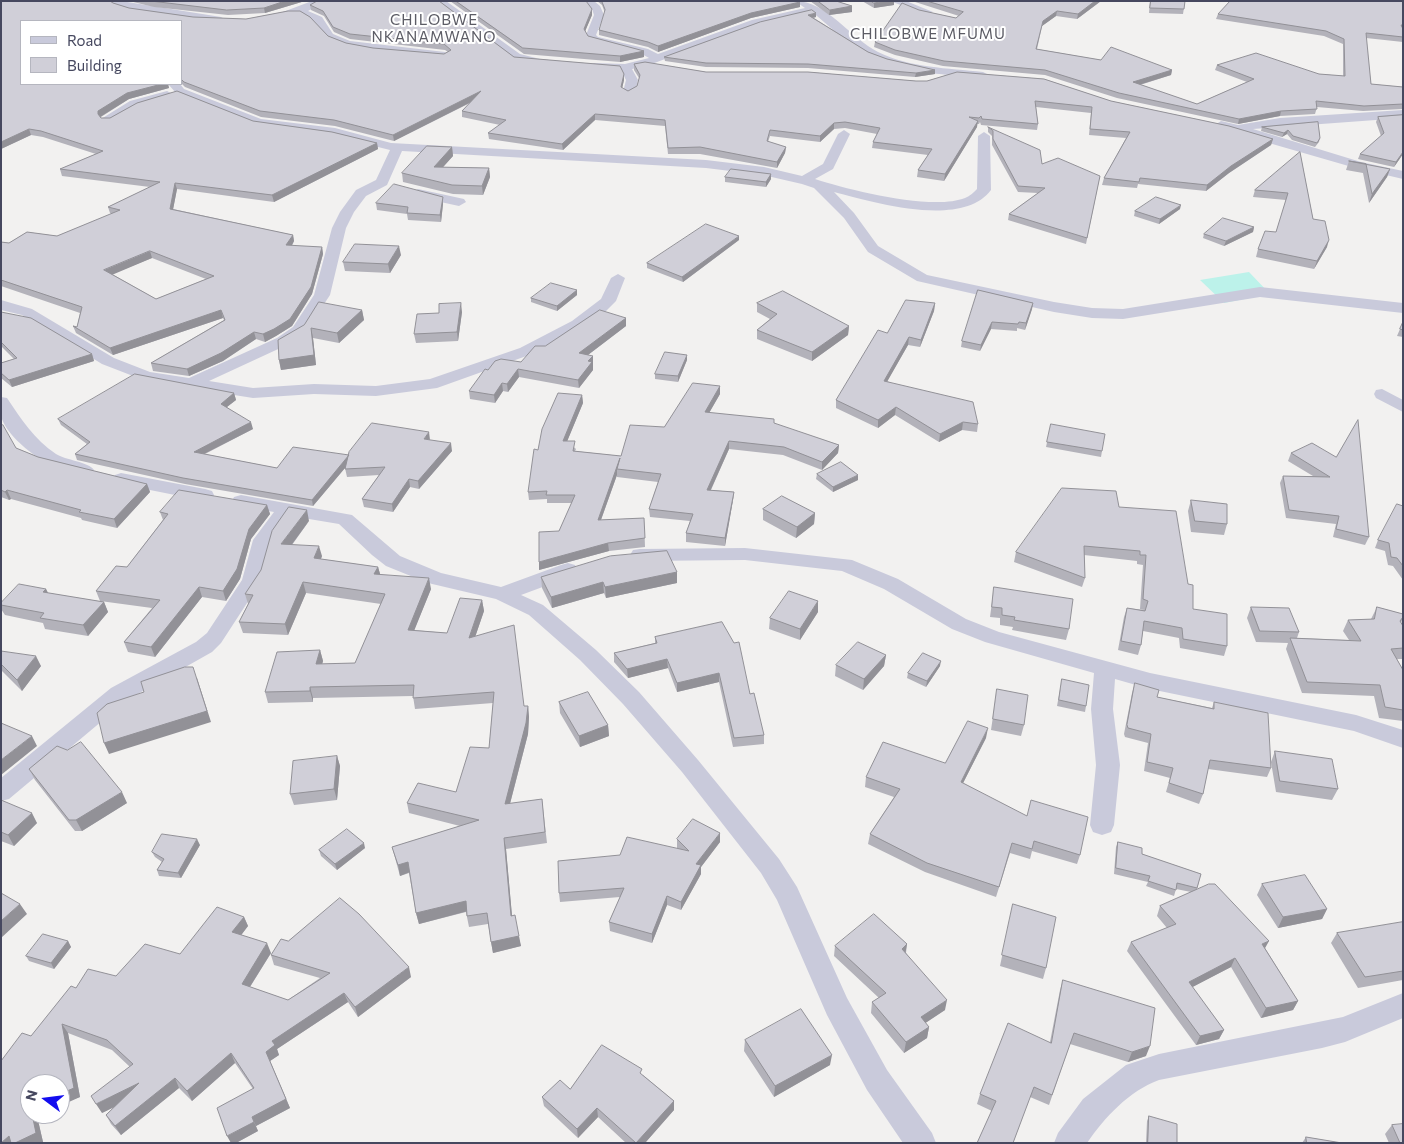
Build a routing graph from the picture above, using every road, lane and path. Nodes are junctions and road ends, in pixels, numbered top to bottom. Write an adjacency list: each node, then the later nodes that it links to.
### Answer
1 (110, 1): 10 (street)
2 (321, 1): 8 (street)
3 (439, 1): 15 (street)
4 (588, 1): 14 (street)
5 (800, 1): 7 (street)
6 (895, 1): 9 (street)
7 (813, 9): 14 (street); 20 (street)
8 (298, 11): 11 (street); 13 (street)
9 (940, 15)
10 (184, 19): 12 (street)
11 (263, 19)
12 (229, 21)
13 (445, 55)
14 (657, 58): 16 (street)
15 (556, 63)
16 (645, 63): 18 (street); 19 (street)
17 (585, 65): 18 (street)
18 (625, 67): 24 (street)
19 (669, 68)
20 (957, 72): 21 (street); 22 (street)
21 (995, 76)
22 (926, 82)
23 (177, 87): 26 (street); 31 (street)
24 (628, 92)
25 (1403, 114): 28 (street)
26 (107, 119)
27 (1206, 122): 28 (street)
28 (1236, 128): 32 (street)
29 (844, 134): 33 (street)
30 (984, 136): 35 (street)
31 (397, 148): 33 (street); 34 (street)
32 (1403, 175)
33 (804, 180): 35 (street)
34 (382, 182): 36 (street); 40 (street)
35 (819, 185): 39 (street)
36 (459, 202)
37 (618, 278): 40 (street)
38 (1, 305): 40 (street)
39 (1403, 308)
40 (189, 384)
41 (1382, 394): 43 (street)
42 (1, 402): 44 (street)
43 (1403, 407)
44 (286, 509): 47 (street); 50 (street)
45 (618, 558): 48 (street)
46 (591, 564): 47 (street)
47 (502, 594): 53 (street)
48 (1105, 670): 49 (street); 51 (street)
49 (1403, 739)
50 (1, 792)
51 (1102, 825)
52 (1403, 1005): 54 (street)
53 (922, 1143)
54 (1069, 1143)

